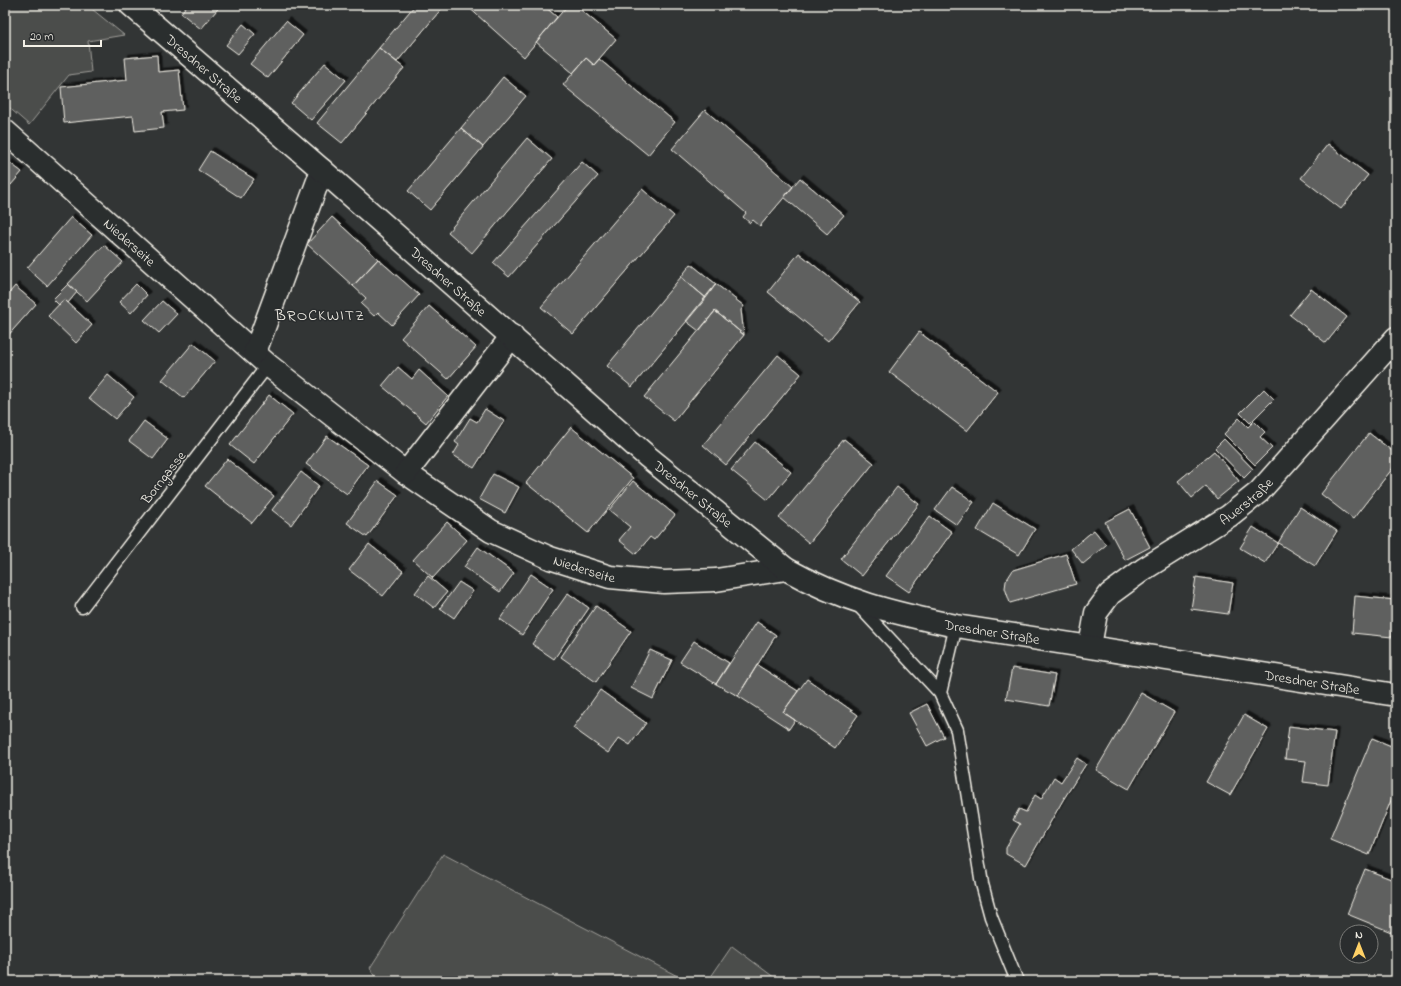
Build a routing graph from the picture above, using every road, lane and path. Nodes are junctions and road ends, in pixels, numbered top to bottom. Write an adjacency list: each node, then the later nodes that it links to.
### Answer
1 (131, 5): 3 (street, Dresdner Straße)
2 (5, 131): 6 (street, Niederseite)
3 (322, 170): 4 (street, Dresdner Straße); 6 (street)
4 (512, 336): 7 (street); 8 (street, Dresdner Straße)
5 (1396, 338): 12 (street, Auerstraße)
6 (261, 359): 7 (street, Niederseite); 10 (lane, Borngasse)
7 (406, 473): 8 (street, Niederseite)
8 (786, 569): 9 (street, Dresdner Straße)
9 (854, 601): 11 (street, Dresdner Straße); 13 (lane)
10 (82, 607)
11 (956, 626): 12 (street, Dresdner Straße); 13 (lane)
12 (1090, 646): 14 (street, Dresdner Straße)
13 (940, 693): 15 (lane)
14 (1396, 695)
15 (1017, 981)

